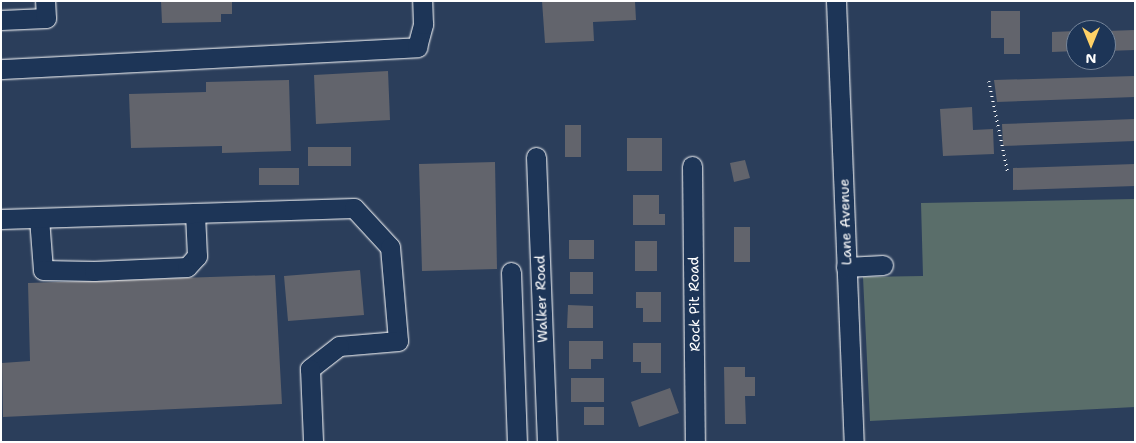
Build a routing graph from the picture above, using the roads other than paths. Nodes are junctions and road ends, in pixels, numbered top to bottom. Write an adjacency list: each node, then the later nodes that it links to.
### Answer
1 (422, 1): 5 (street)
2 (836, 1): 12 (street, Lane Avenue)
3 (46, 10): 4 (street)
4 (1, 20)
5 (1, 69)
6 (536, 156): 16 (street, Walker Road)
7 (692, 166): 17 (street, Rock Pit Road)
8 (195, 213): 9 (street); 9 (street); 14 (street)
9 (39, 218): 10 (street)
10 (1, 219)
11 (883, 266): 12 (street)
12 (846, 268): 18 (street, Lane Avenue)
13 (511, 272): 15 (street)
14 (313, 442)
15 (517, 442)
16 (546, 442)
17 (695, 442)
18 (854, 442)

